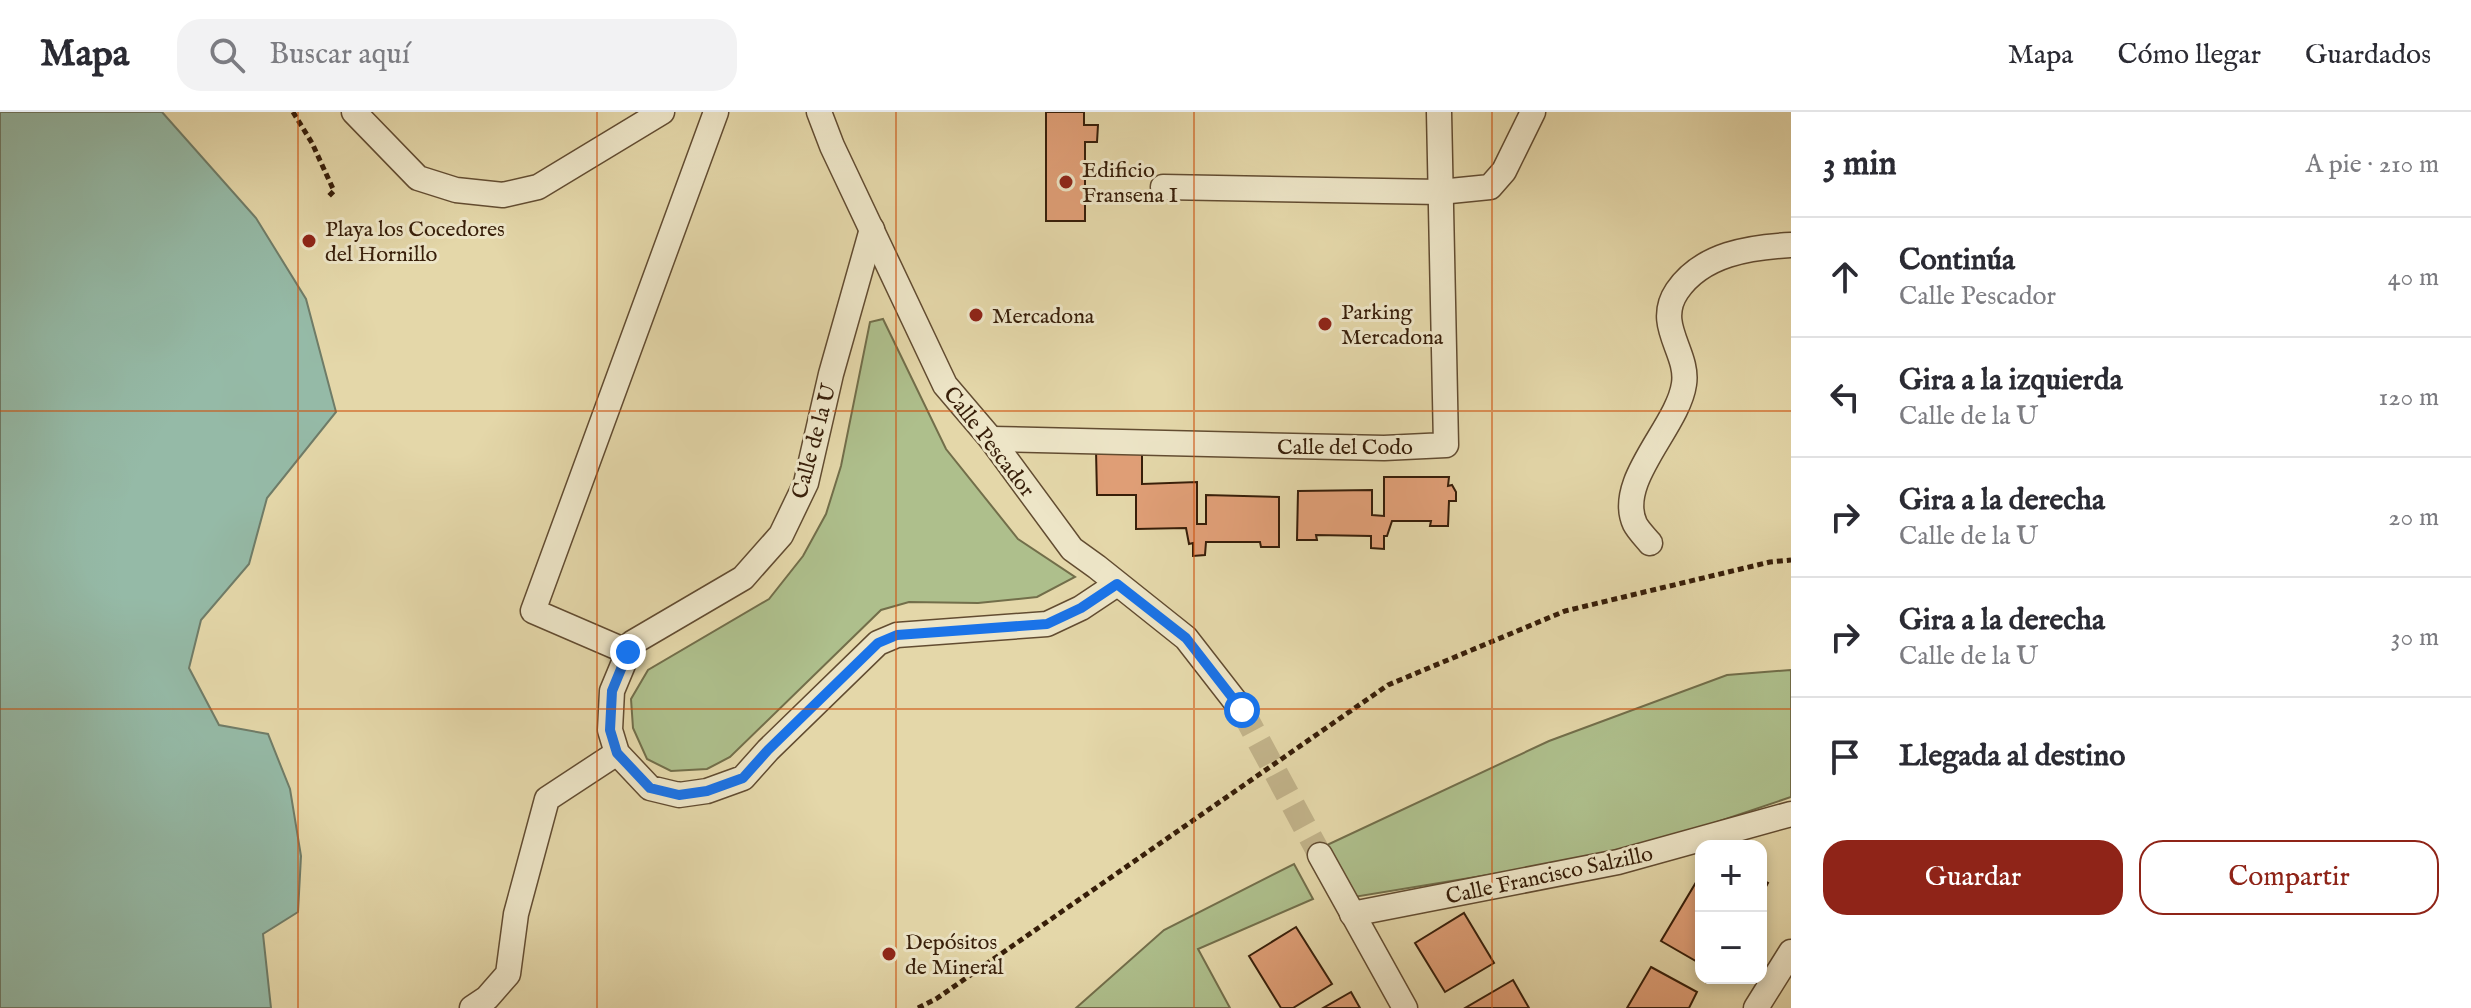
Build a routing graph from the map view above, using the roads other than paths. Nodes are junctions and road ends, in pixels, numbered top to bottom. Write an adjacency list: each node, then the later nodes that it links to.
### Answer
1 (354, 112): 2 (street)
2 (662, 112)
3 (716, 112): 14 (street)
4 (819, 112): 9 (street, Calle Pescador)
5 (1439, 112): 8 (street, Calle del Codo)
6 (1533, 112): 8 (street)
7 (1163, 187): 8 (street)
8 (1440, 192): 11 (street, Calle del Codo)
9 (872, 229): 11 (street, Calle Pescador); 14 (street, Calle de la U)
10 (1791, 245): 12 (street)
11 (991, 439): 13 (street, Calle Pescador)
12 (1650, 543)
13 (1117, 584): 15 (street, Calle Pescador); 16 (street)
14 (628, 652): 16 (street, Calle de la U)
15 (1242, 710)
16 (617, 753): 21 (street)
17 (1791, 814): 19 (street, Calle Francisco Salzillo)
18 (1320, 855): 19 (street)
19 (1352, 914): 22 (street)
20 (1791, 952): 23 (street)
21 (472, 1008)
22 (1405, 1008)
23 (1756, 1008)

